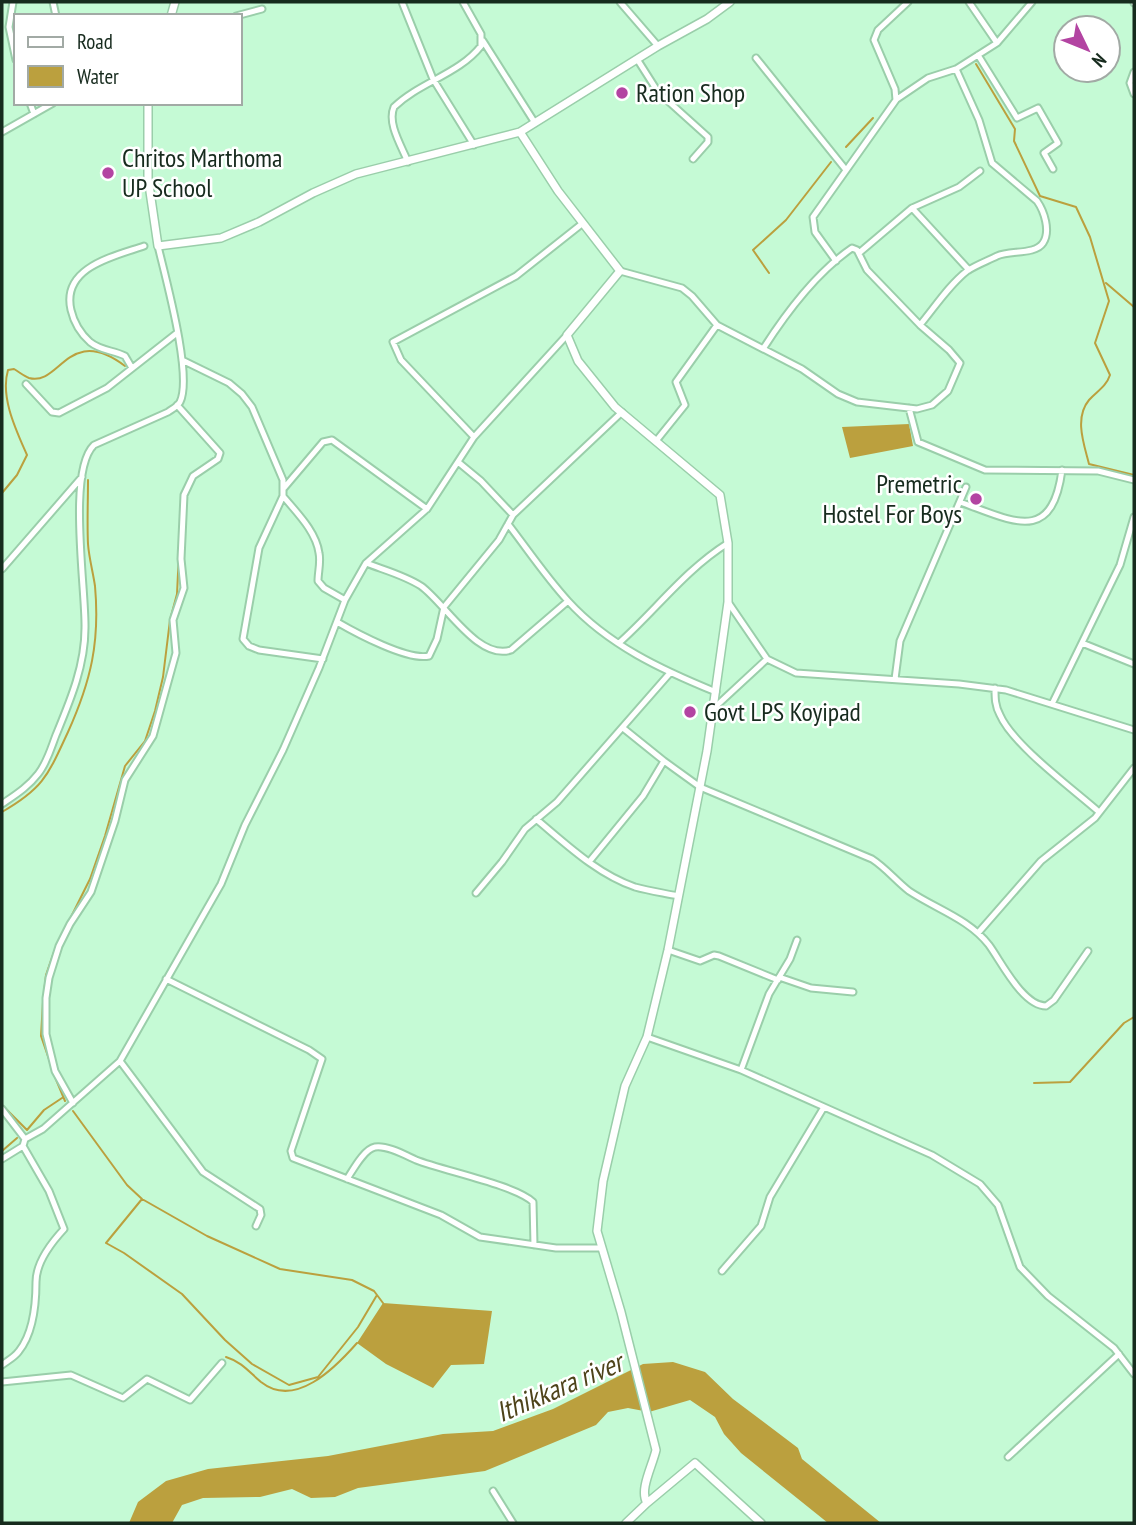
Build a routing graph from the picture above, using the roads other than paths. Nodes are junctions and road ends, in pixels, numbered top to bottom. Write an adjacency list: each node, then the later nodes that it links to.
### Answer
1 (13, 2): 14 (street)
2 (402, 2): 20 (street)
3 (463, 2): 11 (street)
4 (620, 2): 13 (street)
5 (730, 2): 13 (street)
6 (908, 2): 22 (street)
7 (969, 2): 12 (street)
8 (1031, 2): 12 (street)
9 (262, 9): 10 (street)
10 (242, 14)
11 (483, 41): 20 (street); 27 (street)
12 (997, 43): 15 (street)
13 (658, 46): 17 (street)
14 (14, 51)
15 (978, 55): 18 (street); 33 (street)
16 (756, 58): 34 (street)
17 (637, 60): 27 (street); 31 (street)
18 (956, 69): 22 (street); 42 (street)
19 (1134, 72): 21 (street)
20 (433, 79): 30 (street); 32 (street)
21 (1134, 94)
22 (896, 100): 34 (street)
23 (31, 105): 26 (street)
24 (50, 105): 26 (street)
25 (148, 105): 39 (street)
26 (34, 114): 28 (street)
27 (535, 123): 29 (street)
28 (2, 132)
29 (520, 132): 30 (street); 37 (street)
30 (474, 145): 32 (street)
31 (692, 159)
32 (408, 162): 39 (street)
33 (1053, 169)
34 (846, 170): 41 (street)
35 (980, 171): 36 (street)
36 (912, 208): 40 (street); 42 (street)
37 (583, 223): 43 (street); 55 (street)
38 (145, 246): 50 (street)
39 (158, 246): 46 (street)
40 (859, 253): 41 (street); 45 (street)
41 (836, 261): 48 (street)
42 (969, 270): 45 (street)
43 (620, 271): 44 (street); 47 (street)
44 (717, 325): 48 (street); 56 (street)
45 (920, 325): 53 (street)
46 (177, 333): 49 (street); 50 (street)
47 (567, 335): 54 (street); 55 (street)
48 (763, 349): 53 (street)
49 (181, 359): 52 (street); 62 (street)
50 (132, 368): 51 (street)
51 (26, 384)
52 (177, 405): 59 (street); 109 (street)
53 (909, 408): 58 (street)
54 (622, 412): 56 (street); 66 (street)
55 (474, 437): 57 (street)
56 (656, 440): 69 (street)
57 (458, 462): 65 (street); 66 (street)
58 (1062, 470): 60 (street); 64 (street)
59 (84, 475): 71 (street); 93 (street)
60 (1134, 480)
61 (966, 487): 64 (street)
62 (284, 488): 63 (street); 65 (street)
63 (283, 496): 72 (street); 79 (street)
64 (960, 502): 83 (street)
65 (427, 509): 70 (street)
66 (513, 514): 68 (street)
67 (1134, 517): 78 (street)
68 (508, 524): 73 (street); 75 (street)
69 (728, 543): 74 (street); 77 (street)
70 (366, 563): 72 (street); 75 (street)
71 (2, 569)
72 (345, 600): 76 (street)
73 (568, 601): 75 (street); 77 (street)
74 (727, 602): 80 (street); 85 (street)
75 (444, 607): 76 (street)
76 (337, 622): 79 (street)
77 (619, 643): 82 (street)
78 (1082, 643): 81 (street); 86 (street)
79 (323, 659): 103 (street)
80 (766, 659): 83 (street); 87 (street)
81 (1134, 664)
82 (670, 673): 85 (street); 88 (street)
83 (895, 679): 84 (street)
84 (995, 688): 86 (street); 94 (street)
85 (716, 692): 87 (street)
86 (1052, 704): 89 (street)
87 (713, 709): 92 (street)
88 (623, 728): 90 (street); 95 (street)
89 (1134, 730)
90 (664, 761): 92 (street); 96 (street)
91 (1134, 768): 94 (street)
92 (700, 787): 98 (street); 99 (street)
93 (2, 804)
94 (1099, 813): 99 (street)
95 (536, 819): 96 (street); 97 (street)
96 (589, 862): 98 (street)
97 (476, 893)
98 (678, 896): 101 (street)
99 (978, 933): 102 (street)
100 (797, 940): 104 (street)
101 (668, 950): 104 (street); 106 (street)
102 (1088, 951)
103 (166, 979): 107 (street); 114 (street)
104 (778, 979): 105 (street); 108 (street)
105 (853, 992)
106 (647, 1037): 108 (street); 117 (street)
107 (120, 1061): 109 (street); 115 (street)
108 (741, 1070): 110 (street)
109 (73, 1103): 112 (street)
110 (824, 1107): 118 (street); 119 (street)
111 (2, 1108): 112 (street)
112 (24, 1142): 113 (street); 121 (street)
113 (2, 1159)
114 (347, 1179): 116 (street); 116 (street)
115 (256, 1226)
116 (534, 1245): 117 (street)
117 (602, 1248): 126 (street)
118 (723, 1272)
119 (1119, 1354): 122 (street); 124 (street)
120 (222, 1363): 123 (street)
121 (2, 1365)
122 (1134, 1374)
123 (2, 1382)
124 (1008, 1457)
125 (493, 1490): 127 (street)
126 (647, 1503): 128 (street); 129 (street)
127 (513, 1523)
128 (626, 1523)
129 (761, 1523)

